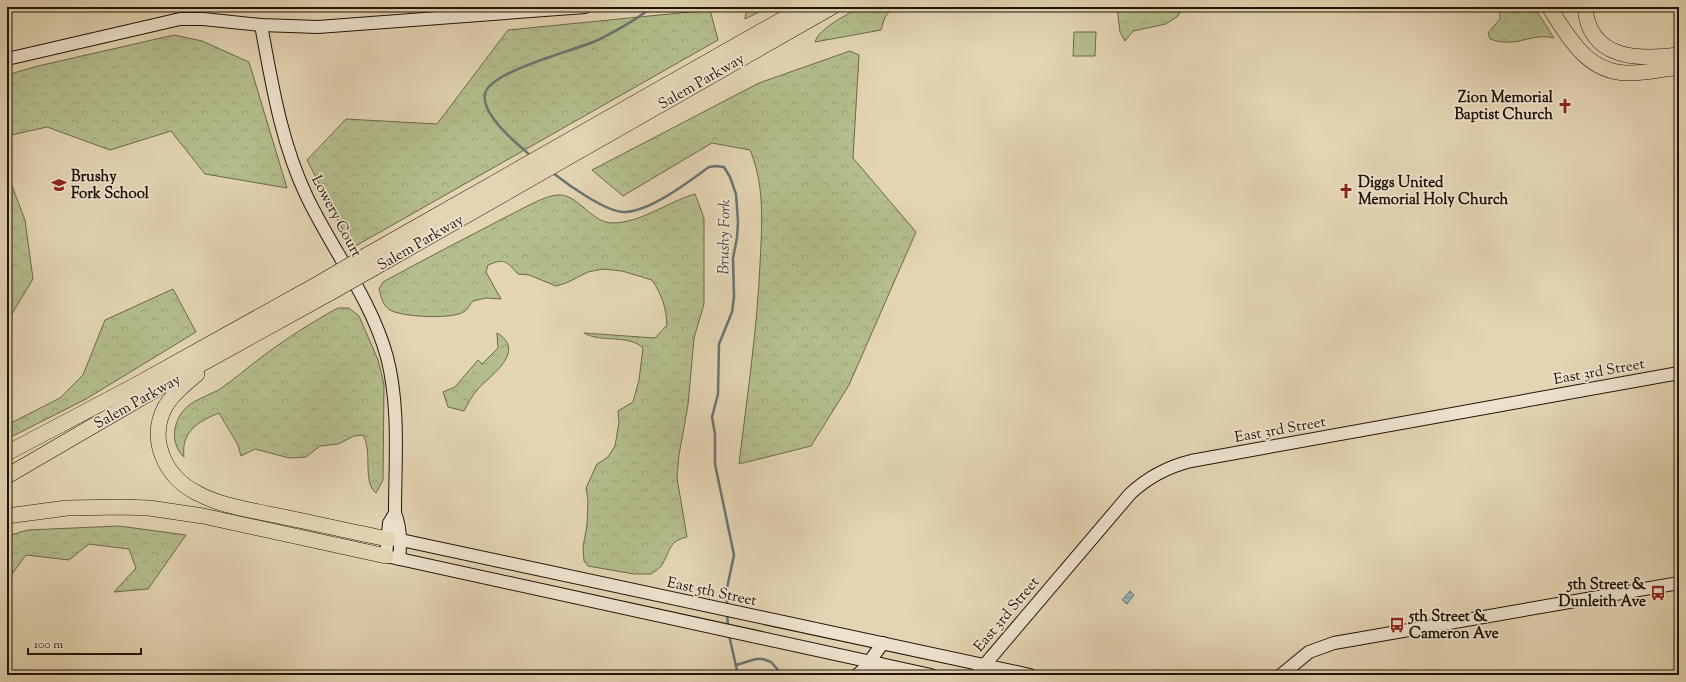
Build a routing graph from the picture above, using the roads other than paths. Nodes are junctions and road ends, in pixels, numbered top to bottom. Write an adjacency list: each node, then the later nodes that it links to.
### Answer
1 (585, 7): 6 (main road)
2 (804, 7): 10 (highway, Salem Parkway)
3 (832, 7): 10 (highway, Salem Parkway)
4 (1549, 7): 9 (highway)
5 (1584, 7): 7 (highway)
6 (261, 25): 8 (main road); 17 (main road, Lowery Court)
7 (1679, 55)
8 (7, 59)
9 (1679, 67)
10 (371, 262): 11 (highway, Salem Parkway, bridge)
11 (326, 287): 12 (highway, Salem Parkway); 14 (highway, Salem Parkway)
12 (215, 358): 15 (highway, Salem Parkway); 17 (highway)
13 (1679, 373): 22 (main road, East 3rd Street)
14 (7, 453)
15 (7, 476)
16 (7, 516): 18 (highway)
17 (394, 540): 18 (main road, Lowery Court); 20 (main road, East 5th Street)
18 (392, 557): 21 (main road)
19 (1679, 583): 28 (main road)
20 (883, 643): 21 (main road); 22 (main road, East 5th Street)
21 (875, 662): 23 (main road); 24 (main road); 25 (main road)
22 (984, 665): 26 (main road, East 3rd Street); 27 (main road, East 5th Street)
23 (857, 675)
24 (872, 675)
25 (931, 675)
26 (976, 675)
27 (1030, 675)
28 (1281, 675)

